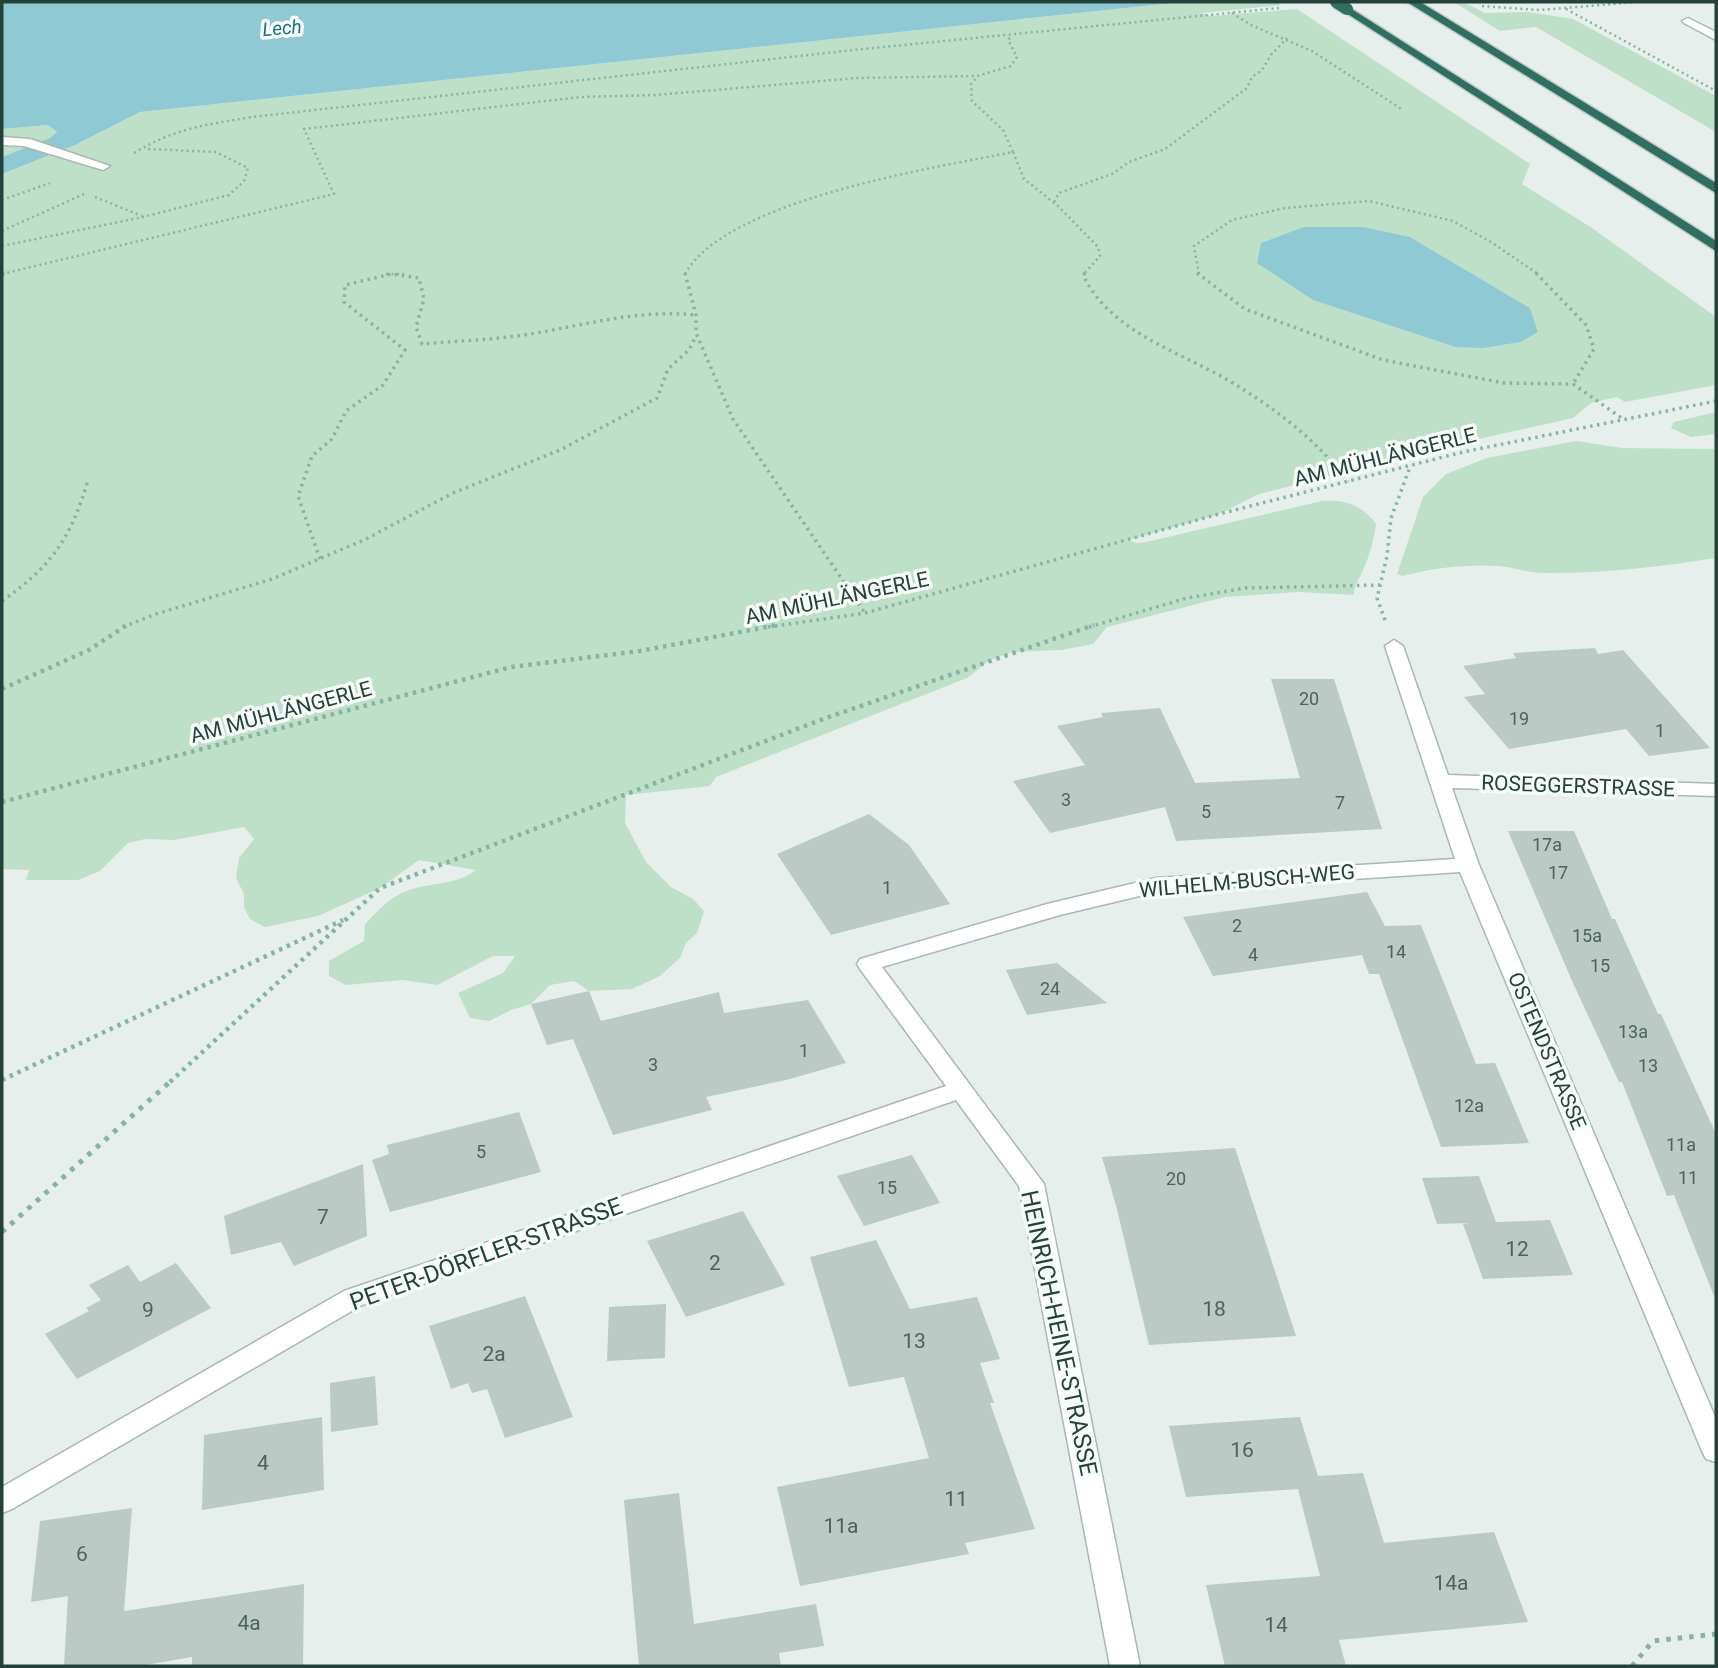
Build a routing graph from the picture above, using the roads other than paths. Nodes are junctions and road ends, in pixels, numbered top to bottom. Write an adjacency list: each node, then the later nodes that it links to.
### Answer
1 (1413, 2): 7 (highway)
2 (1342, 5): 8 (highway)
3 (1688, 21): 4 (street)
4 (1716, 37)
5 (2, 141): 6 (street)
6 (103, 166)
7 (1716, 189)
8 (1716, 247)
9 (1394, 646): 10 (street, OSTENDSTRASSE)
10 (1439, 781): 11 (street, ROSEGGERSTRASSE); 12 (street, OSTENDSTRASSE)
11 (1716, 790)
12 (1468, 865): 13 (street, WILHELM-BUSCH-WEG); 15 (street, OSTENDSTRASSE)
13 (868, 964): 14 (street, HEINRICH-HEINE-STRASSE)
14 (961, 1090): 16 (street, PETER-DÖRFLER-STRASSE); 17 (street, HEINRICH-HEINE-STRASSE)
15 (1716, 1451)
16 (2, 1501)
17 (1125, 1666)

